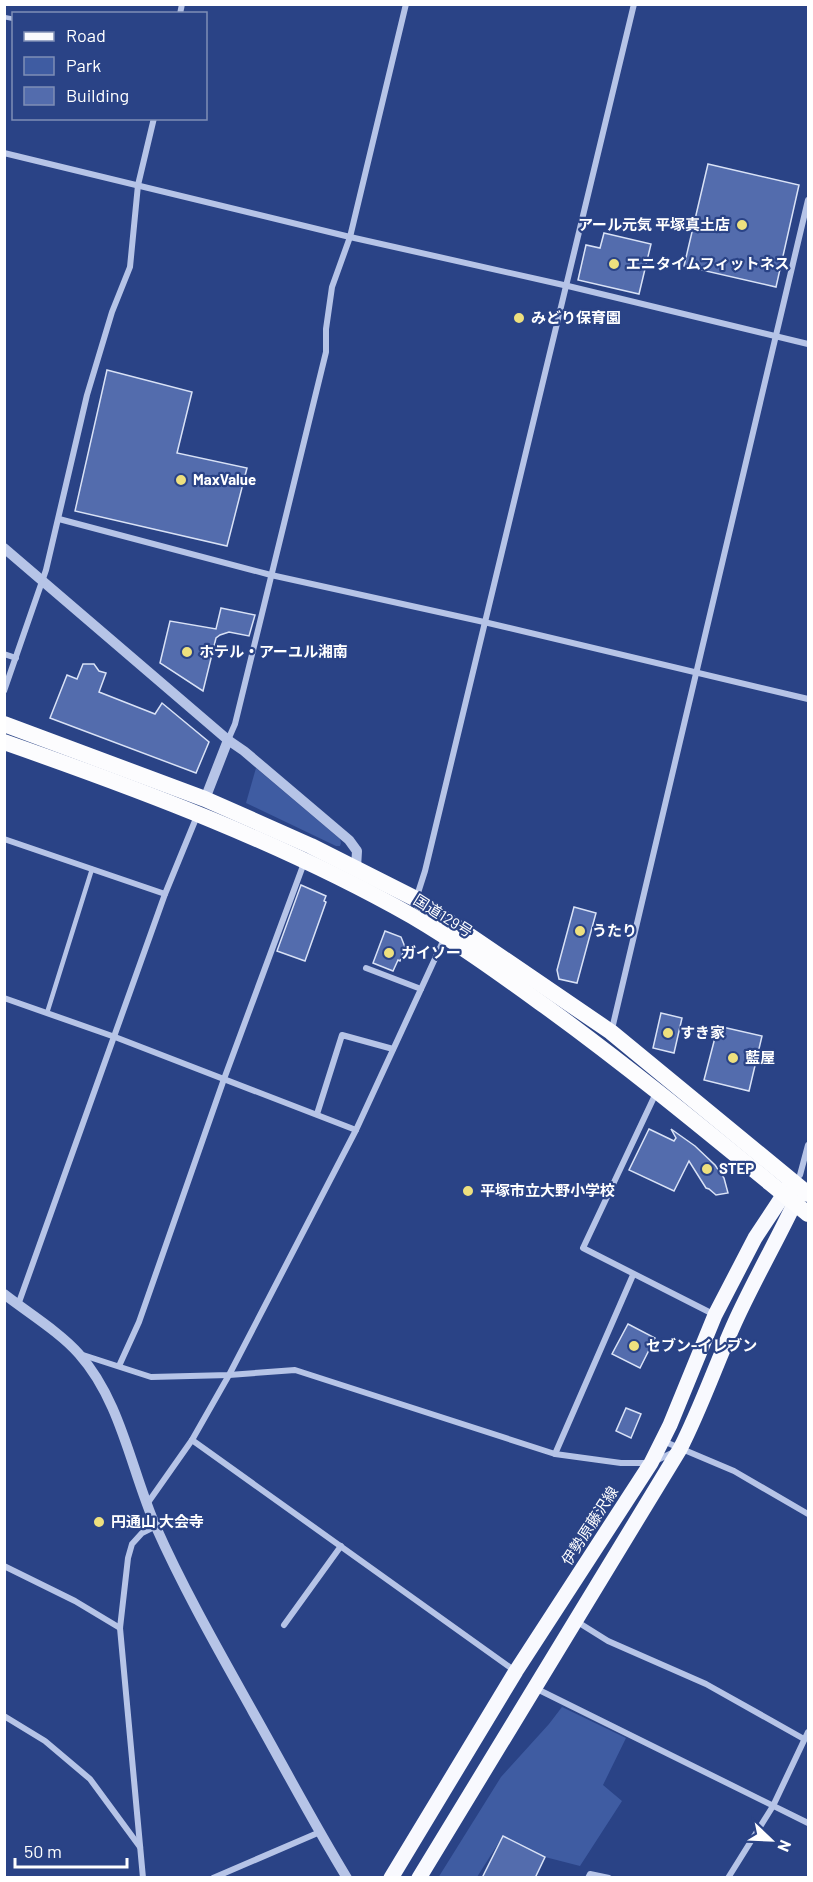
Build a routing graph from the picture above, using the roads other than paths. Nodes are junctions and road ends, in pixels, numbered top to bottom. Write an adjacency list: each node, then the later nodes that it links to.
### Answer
1 (406, 4): 7 (street)
2 (634, 4): 8 (street)
3 (154, 120): 5 (street)
4 (4, 153): 5 (street)
5 (138, 184): 7 (street); 11 (street)
6 (808, 200): 9 (street)
7 (350, 237): 8 (street); 13 (street)
8 (568, 286): 9 (street); 15 (street)
9 (776, 336): 10 (street); 18 (street)
10 (808, 344)
11 (59, 519): 13 (street); 14 (street)
12 (4, 548): 14 (street)
13 (271, 574): 15 (street); 22 (street)
14 (43, 581): 17 (street); 22 (street)
15 (484, 622): 18 (street); 31 (street)
16 (4, 654): 17 (street)
17 (16, 658): 19 (street)
18 (695, 673): 20 (street); 37 (street)
19 (4, 691)
20 (808, 699)
21 (4, 724): 24 (highway, 国道129号)
22 (228, 741): 24 (street); 28 (street)
23 (4, 742): 24 (highway, 国道129号)
24 (202, 806): 26 (highway, 国道129号); 27 (highway, 国道129号); 30 (street)
25 (4, 839): 29 (street)
26 (311, 846): 27 (street); 28 (highway, 国道129号)
27 (304, 862): 32 (highway, 国道129号); 40 (street)
28 (356, 868): 31 (highway, 国道129号)
29 (92, 869): 30 (street); 36 (lane)
30 (165, 894): 38 (street)
31 (416, 899): 32 (highway, 国道129号)
32 (448, 930): 34 (street); 37 (highway, 国道129号); 41 (highway, 国道129号)
33 (366, 968): 34 (street)
34 (421, 989): 39 (street)
35 (4, 998): 36 (street)
36 (47, 1013): 38 (street)
37 (611, 1032): 41 (highway, 国道129号)
38 (115, 1037): 40 (street); 49 (street)
39 (393, 1049): 42 (street); 43 (street)
40 (224, 1079): 42 (street); 52 (street)
41 (661, 1084): 45 (highway, 国道129号); 47 (street)
42 (317, 1114): 43 (street)
43 (356, 1130): 53 (street)
44 (808, 1144): 45 (street)
45 (797, 1189): 46 (highway, 国道129号); 50 (main road, 伊勢原藤沢線); 56 (main road)
46 (808, 1214)
47 (633, 1275): 50 (street); 57 (street)
48 (4, 1294): 49 (street)
49 (18, 1305): 51 (street)
50 (715, 1315): 55 (main road, 伊勢原藤沢線)
51 (80, 1354): 52 (street); 59 (street)
52 (119, 1366): 53 (street)
53 (229, 1375): 54 (street); 57 (street)
54 (192, 1440): 59 (street); 62 (street)
55 (662, 1441): 56 (street); 58 (main road, 伊勢原藤沢線)
56 (680, 1449): 58 (street); 60 (street); 64 (main road)
57 (555, 1454): 58 (street)
58 (651, 1463): 67 (main road, 伊勢原藤沢線)
59 (147, 1504): 61 (street)
60 (808, 1514)
61 (156, 1526): 66 (street); 74 (street)
62 (341, 1546): 65 (street); 67 (street)
63 (4, 1566): 66 (street)
64 (576, 1621): 68 (main road); 71 (street)
65 (285, 1625)
66 (120, 1628): 75 (street)
67 (516, 1671): 79 (main road, 伊勢原藤沢線)
68 (535, 1688): 72 (street); 80 (main road)
69 (4, 1716): 75 (street)
70 (808, 1732): 71 (street)
71 (804, 1739): 72 (street)
72 (773, 1806): 73 (street); 83 (street)
73 (808, 1823)
74 (320, 1832): 77 (street); 78 (street)
75 (141, 1849): 76 (street)
76 (143, 1878)
77 (213, 1878)
78 (347, 1878)
79 (391, 1878)
80 (418, 1878)
81 (588, 1878): 82 (street)
82 (609, 1878)
83 (728, 1878)

